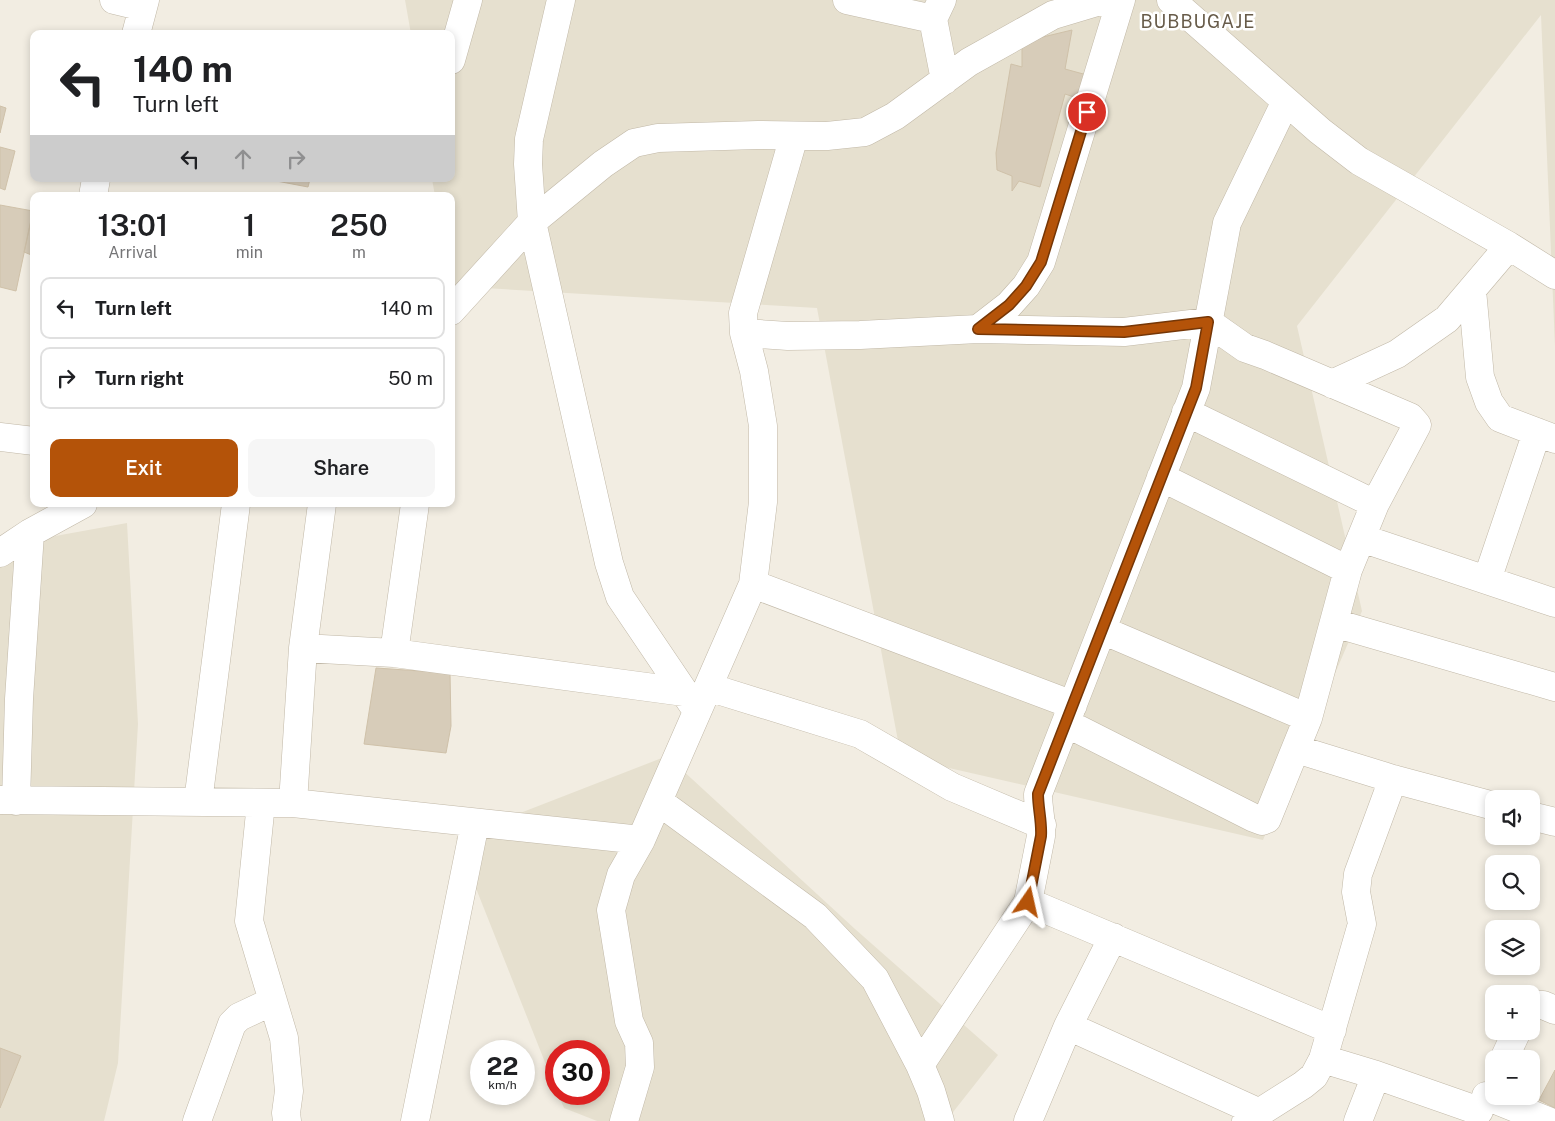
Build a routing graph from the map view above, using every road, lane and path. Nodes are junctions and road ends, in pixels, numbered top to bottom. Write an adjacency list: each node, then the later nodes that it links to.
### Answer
1 (114, 0): 8 (street)
2 (468, 0): 11 (street)
3 (561, 0): 15 (street)
4 (847, 0): 9 (street)
5 (1103, 0): 12 (street)
6 (1121, 0): 21 (street)
7 (1171, 0): 13 (street)
8 (144, 4): 10 (street)
9 (938, 10): 12 (street)
10 (137, 30)
11 (455, 46)
12 (945, 80): 14 (street)
13 (1286, 101): 16 (street); 20 (street)
14 (794, 136): 15 (street); 22 (street)
15 (532, 222): 19 (street); 46 (street)
16 (1509, 246): 17 (street); 18 (street)
17 (1555, 275)
18 (1472, 290): 23 (street); 25 (street)
19 (455, 307)
20 (1208, 322): 21 (street); 23 (street); 24 (street)
21 (978, 329): 22 (street)
22 (744, 333): 39 (street)
23 (1332, 384): 29 (street)
24 (1186, 412): 28 (street); 29 (street)
25 (1546, 436): 38 (street)
26 (0, 437): 27 (street)
27 (30, 441)
28 (1161, 477): 37 (street); 42 (street)
29 (1375, 504): 35 (street)
30 (74, 507): 34 (street)
31 (236, 507): 54 (street)
32 (322, 507): 43 (street)
33 (415, 507): 44 (street)
34 (30, 533): 36 (street); 47 (street)
35 (1361, 538): 37 (street); 38 (street)
36 (0, 553)
37 (1348, 570): 41 (street)
38 (1487, 580): 40 (street)
39 (753, 584): 46 (street); 48 (street)
40 (1555, 603)
41 (1334, 623): 45 (street); 49 (street)
42 (1102, 630): 48 (street); 49 (street)
43 (304, 648): 44 (street); 56 (street)
44 (394, 653): 46 (street)
45 (1555, 687)
46 (696, 697): 53 (street); 61 (street)
47 (9, 699): 52 (street)
48 (1069, 714): 50 (street); 61 (street)
49 (1308, 718): 50 (street)
50 (1296, 749): 51 (street)
51 (1392, 778): 57 (street); 69 (street)
52 (8, 800): 54 (street)
53 (658, 800): 62 (street); 71 (street)
54 (198, 802): 55 (street)
55 (261, 803): 56 (street); 65 (street)
56 (293, 803): 60 (street)
57 (1485, 804)
58 (1540, 818): 59 (street)
59 (1555, 822)
60 (475, 823): 62 (street); 77 (street)
61 (1042, 826): 63 (street)
62 (641, 840): 78 (street)
63 (1028, 902): 64 (street); 71 (street)
64 (1113, 937): 68 (street); 69 (street)
65 (273, 1001): 75 (street); 76 (street)
66 (1540, 1005): 67 (street)
67 (1555, 1010)
68 (1068, 1026): 74 (street); 80 (street)
69 (1332, 1030): 70 (street)
70 (1323, 1059): 72 (street); 74 (street)
71 (920, 1065): 79 (street)
72 (1376, 1075): 73 (street); 81 (street)
73 (1483, 1102): 82 (street)
74 (1253, 1117)
75 (197, 1121)
76 (287, 1121)
77 (415, 1121)
78 (624, 1121)
79 (940, 1121)
80 (1028, 1121)
81 (1358, 1121)
82 (1548, 1121)

